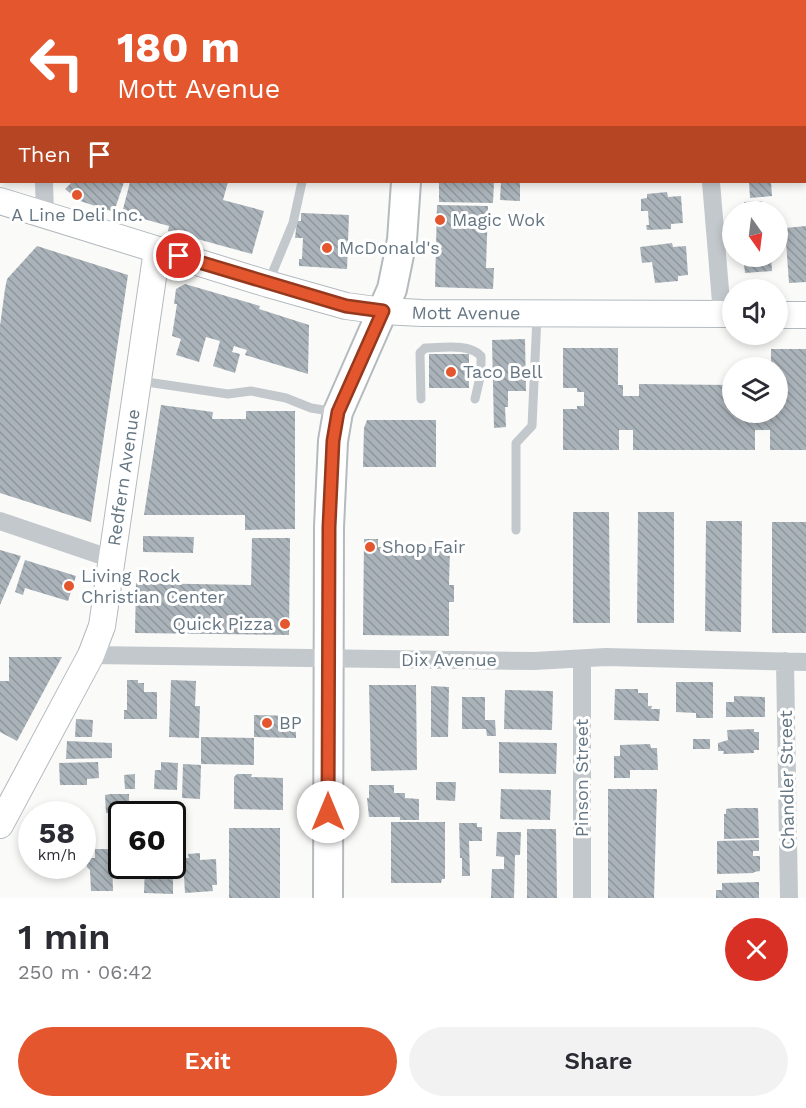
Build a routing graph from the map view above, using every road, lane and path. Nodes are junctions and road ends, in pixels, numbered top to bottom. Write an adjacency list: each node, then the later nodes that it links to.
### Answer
1 (44, 183): 6 (street)
2 (302, 183): 9 (lane)
3 (406, 183): 10 (main road)
4 (711, 183): 8 (street)
5 (0, 201): 6 (street, Mott Avenue)
6 (45, 214): 7 (street, Mott Avenue)
7 (157, 250): 9 (street, Mott Avenue); 15 (street, Redfern Avenue)
8 (723, 279)
9 (268, 284): 10 (street, Mott Avenue)
10 (383, 311): 11 (street, Mott Avenue); 18 (main road)
11 (537, 313): 12 (street, Mott Avenue); 20 (lane)
12 (722, 314)
13 (788, 315): 14 (street)
14 (806, 315)
15 (138, 380): 18 (lane); 21 (street, Redfern Avenue)
16 (421, 399): 17 (lane)
17 (475, 399)
18 (338, 412): 24 (main road)
19 (0, 521): 21 (street)
20 (516, 530)
21 (112, 559): 22 (street, Redfern Avenue)
22 (91, 655): 24 (street, Dix Avenue); 27 (street, Redfern Avenue)
23 (582, 658): 24 (street, Dix Avenue); 25 (street, Dix Avenue); 29 (street, Pinson Street)
24 (329, 659): 28 (main road)
25 (784, 661): 26 (street, Dix Avenue); 30 (street, Chandler Street)
26 (806, 662)
27 (0, 825)
28 (328, 898)
29 (582, 898)
30 (789, 898)

